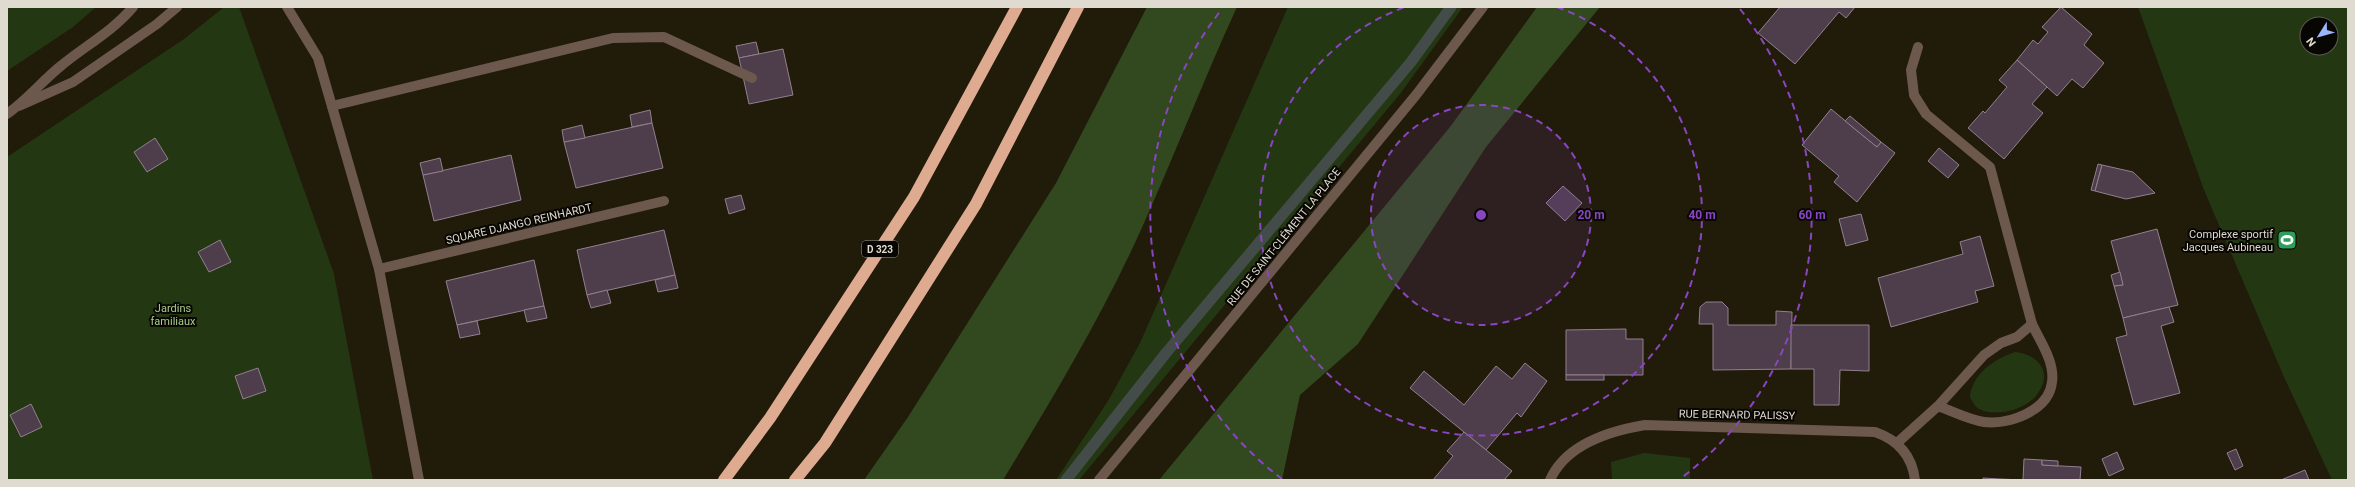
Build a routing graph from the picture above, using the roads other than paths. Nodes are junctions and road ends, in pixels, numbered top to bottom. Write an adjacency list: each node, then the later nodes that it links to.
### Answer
1 (133, 7): 9 (street)
2 (177, 7): 9 (street)
3 (288, 7): 10 (street)
4 (1017, 7): 18 (highway, D 323)
5 (1078, 7): 19 (highway)
6 (1483, 7): 20 (street, RUE DE SAINT-CLÉMENT LA PLACE)
7 (1918, 47): 14 (street)
8 (752, 78): 10 (street)
9 (19, 106): 11 (street)
10 (332, 106): 13 (street)
11 (7, 114)
12 (664, 201): 13 (street, SQUARE DJANGO REINHARDT)
13 (379, 269): 17 (street)
14 (2032, 324): 15 (street); 15 (street)
15 (1938, 406): 16 (street)
16 (1897, 442): 21 (street, RUE BERNARD PALISSY); 22 (street)
17 (419, 480)
18 (724, 480)
19 (795, 480)
20 (1100, 480)
21 (1550, 480)
22 (1915, 480)

